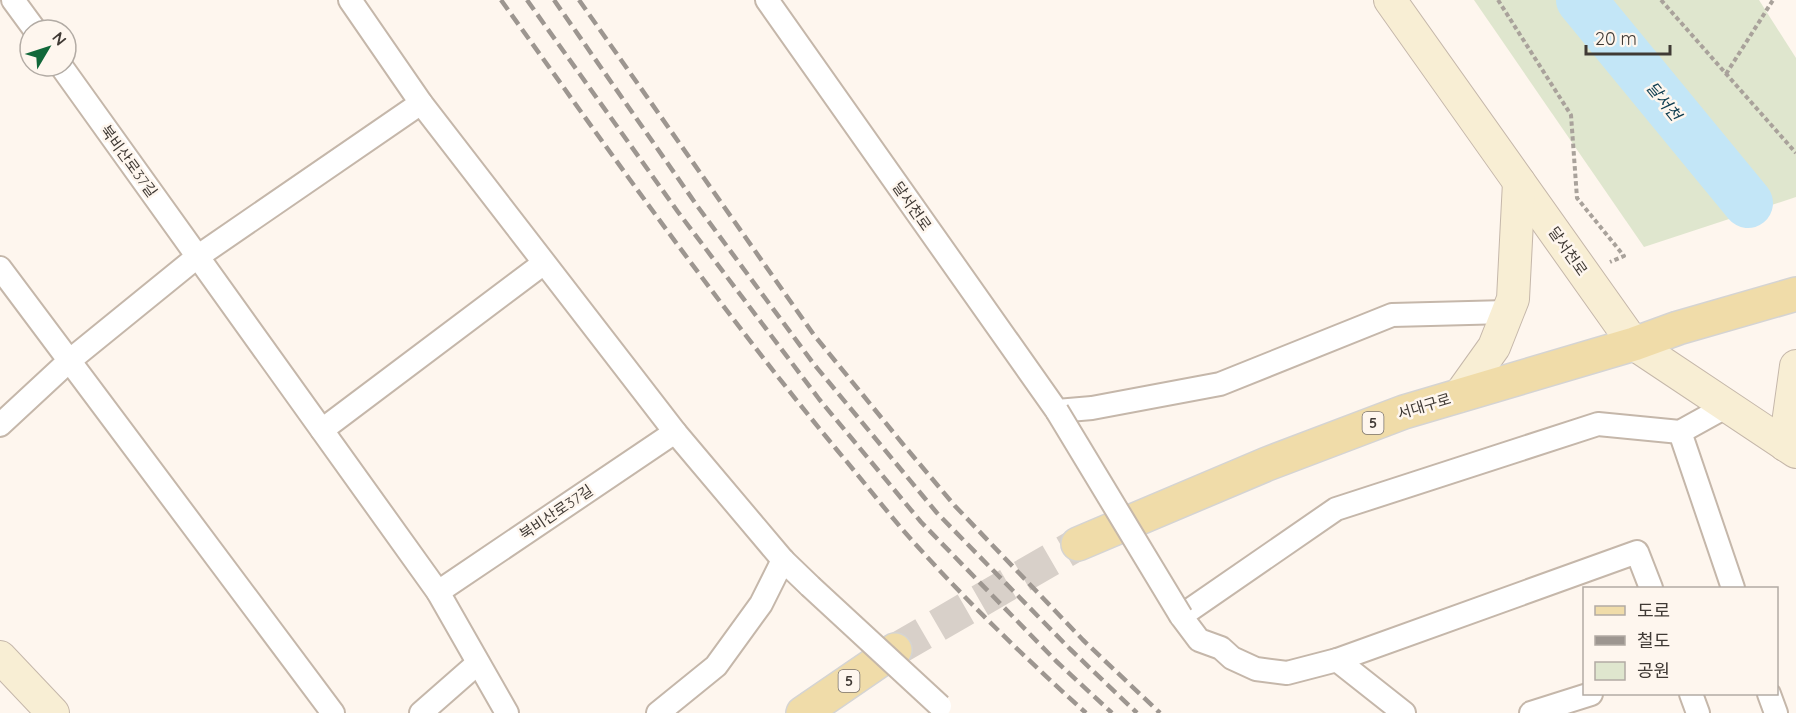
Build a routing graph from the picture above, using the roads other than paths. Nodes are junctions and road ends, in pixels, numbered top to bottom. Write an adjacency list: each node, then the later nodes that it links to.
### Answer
1 (13, 0): 5 (street)
2 (350, 0): 7 (street)
3 (767, 0): 19 (street, 달서천로)
4 (1390, 0): 8 (main road, 달서천로)
5 (26, 18)
6 (70, 78): 9 (street, 북비산로37길)
7 (422, 103): 9 (street); 10 (street)
8 (1519, 182): 13 (main road); 14 (main road, 달서천로)
9 (197, 256): 15 (street); 21 (street, 북비산로37길)
10 (544, 263): 21 (street); 22 (street)
11 (0, 268): 15 (street)
12 (1796, 294): 14 (main road, 서대구로 / 5)
13 (1507, 312): 17 (main road); 19 (street)
14 (1634, 344): 17 (main road, 서대구로 / 5); 18 (main road, 달서천로)
15 (69, 361): 20 (street); 40 (street)
16 (1796, 366): 24 (main road)
17 (1459, 396): 25 (main road, 서대구로 / 5)
18 (1727, 406): 23 (street); 24 (main road, 달서천로)
19 (1056, 411): 30 (street, 달서천로, bridge)
20 (0, 425)
21 (322, 430): 29 (street, 북비산로37길)
22 (675, 432): 26 (street); 29 (street, 북비산로37길)
23 (1680, 432): 28 (street); 30 (street)
24 (1790, 448)
25 (1078, 544)
26 (783, 560): 38 (street, bridge); 43 (street)
27 (1651, 587): 33 (street, 달서천로)
28 (1733, 587)
29 (438, 592): 34 (street, 북비산로37길)
30 (1181, 616): 33 (street, 달서천로)
31 (895, 650): 44 (main road, 5)
32 (0, 657): 39 (main road)
33 (1337, 660): 45 (street)
34 (478, 663): 41 (street); 42 (street, 북비산로37길)
35 (1585, 695): 46 (street)
36 (1692, 695): 47 (street)
37 (1770, 695): 48 (street)
38 (943, 709)
39 (53, 713)
40 (333, 713)
41 (421, 713)
42 (507, 713)
43 (658, 713)
44 (802, 713)
45 (1404, 713)
46 (1531, 713)
47 (1698, 713)
48 (1776, 713)

